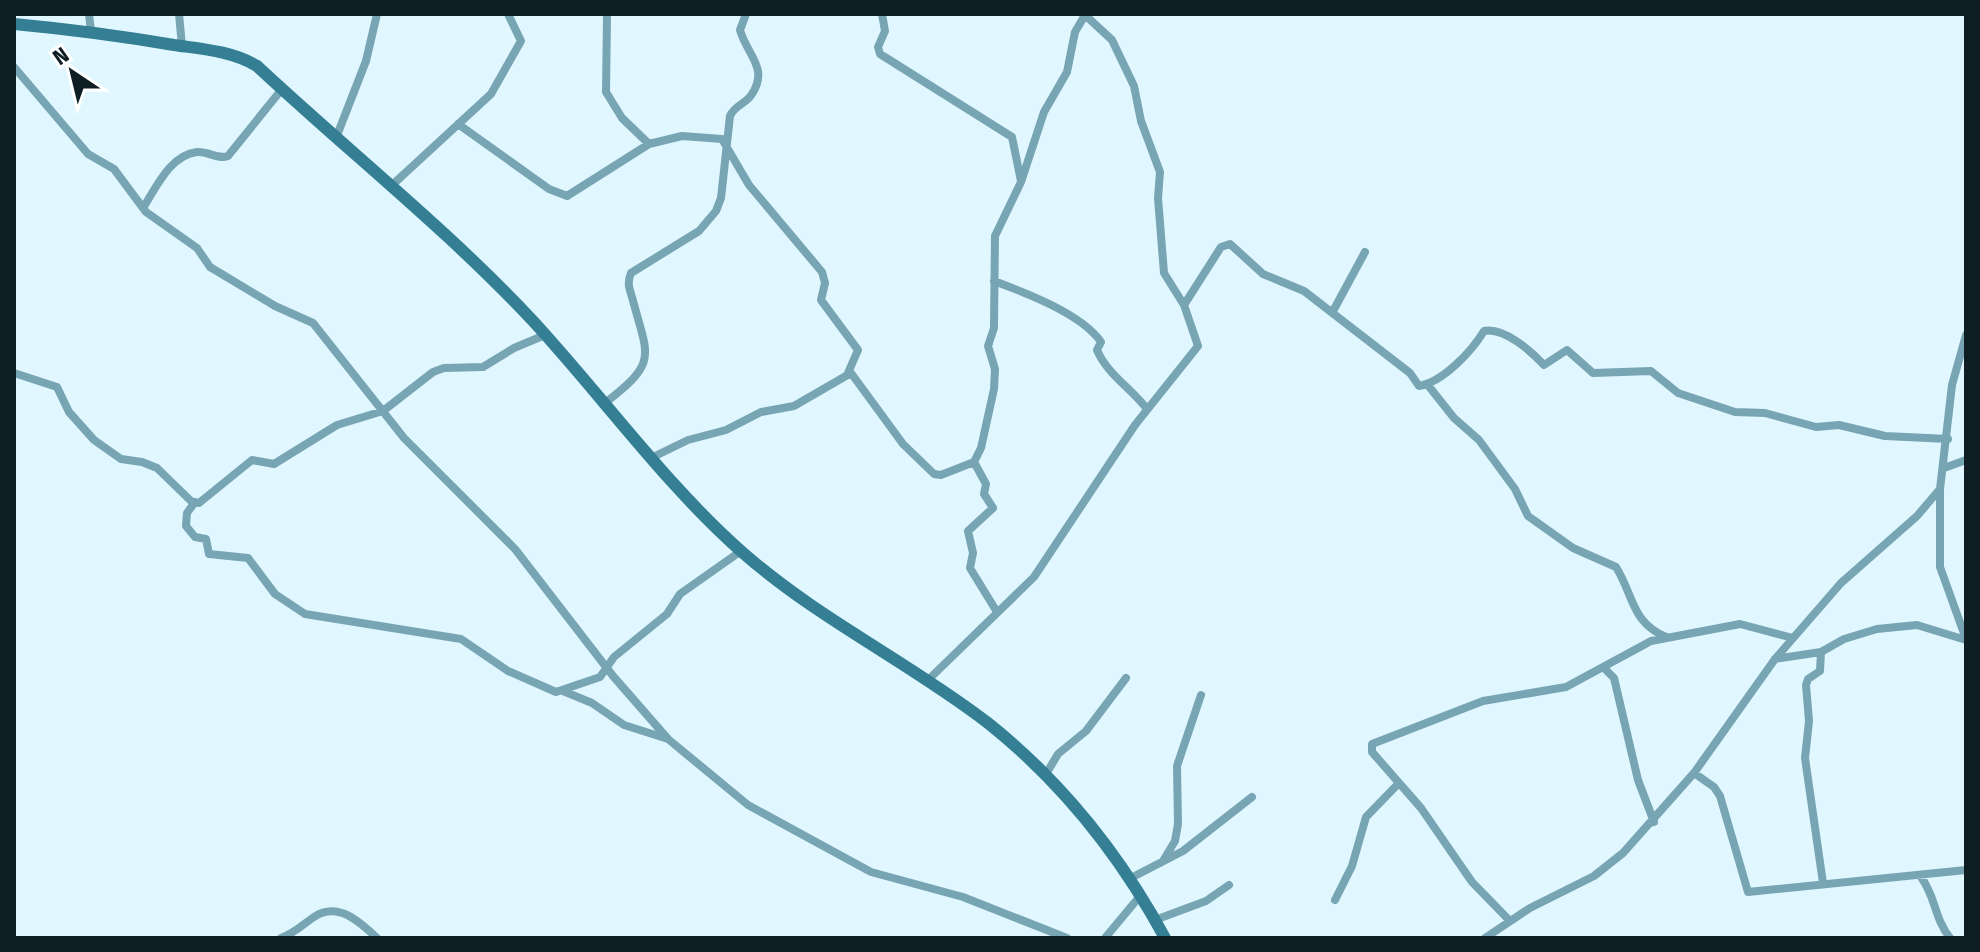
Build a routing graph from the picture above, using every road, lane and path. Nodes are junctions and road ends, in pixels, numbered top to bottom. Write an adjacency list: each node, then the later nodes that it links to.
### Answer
1 (89, 14): 10 (street)
2 (179, 14): 11 (street)
3 (377, 14): 15 (street)
4 (508, 14): 14 (street)
5 (607, 14): 16 (street)
6 (746, 14): 17 (street)
7 (882, 14): 18 (street)
8 (1084, 15): 18 (street); 23 (street)
9 (14, 24): 10 (main road)
10 (91, 31): 11 (main road)
11 (182, 46): 13 (main road)
12 (14, 67): 20 (street)
13 (282, 89): 15 (main road); 20 (street)
14 (458, 124): 16 (street); 19 (street)
15 (336, 140): 19 (main road)
16 (649, 144): 17 (street)
17 (726, 144): 28 (street); 30 (street)
18 (1021, 182): 22 (street)
19 (390, 187): 25 (main road)
20 (143, 208): 32 (street)
21 (1365, 252): 24 (street)
22 (994, 281): 31 (street); 36 (street)
23 (1184, 305): 24 (street); 31 (street)
24 (1332, 313): 29 (street)
25 (545, 335): 30 (main road); 32 (street)
26 (1966, 335): 33 (street)
27 (14, 373): 39 (street)
28 (848, 373): 34 (street); 36 (street)
29 (1427, 384): 33 (street); 42 (street)
30 (605, 403): 34 (main road)
31 (1147, 409): 41 (street)
32 (383, 411): 39 (street); 47 (street)
33 (1948, 439): 37 (street)
34 (653, 457): 40 (main road)
35 (1966, 460): 37 (street)
36 (974, 462): 41 (street)
37 (1944, 468): 38 (street)
38 (1940, 489): 43 (street); 44 (street)
39 (195, 502): 51 (street)
40 (741, 551): 47 (street); 50 (main road)
41 (997, 612): 50 (street)
42 (1666, 637): 43 (street); 48 (street)
43 (1793, 638): 46 (street)
44 (1966, 639): 45 (street)
45 (1821, 652): 46 (street); 63 (street)
46 (1775, 659): 54 (street)
47 (606, 667): 51 (street); 53 (street)
48 (1605, 669): 56 (street); 58 (street)
49 (1126, 678): 55 (street)
50 (927, 681): 55 (main road)
51 (563, 691): 53 (street)
52 (1201, 695): 59 (street)
53 (668, 739): 72 (street)
54 (1694, 773): 58 (street); 63 (street)
55 (1046, 774): 62 (main road)
56 (1399, 783): 66 (street); 68 (street)
57 (1252, 797): 59 (street)
58 (1654, 822): 68 (street)
59 (1163, 861): 62 (street)
60 (1966, 870): 61 (street)
61 (1921, 877): 63 (street); 69 (street)
62 (1129, 879): 65 (main road)
63 (1823, 883)
64 (1229, 885): 67 (street)
65 (1140, 896): 67 (main road); 73 (street)
66 (1335, 900)
67 (1155, 920): 74 (main road)
68 (1510, 921): 75 (street)
69 (1942, 929): 76 (street); 77 (street)
70 (281, 938): 71 (street)
71 (377, 938)
72 (1067, 938)
73 (1105, 938)
74 (1165, 938)
75 (1485, 938)
76 (1938, 938)
77 (1950, 938)

